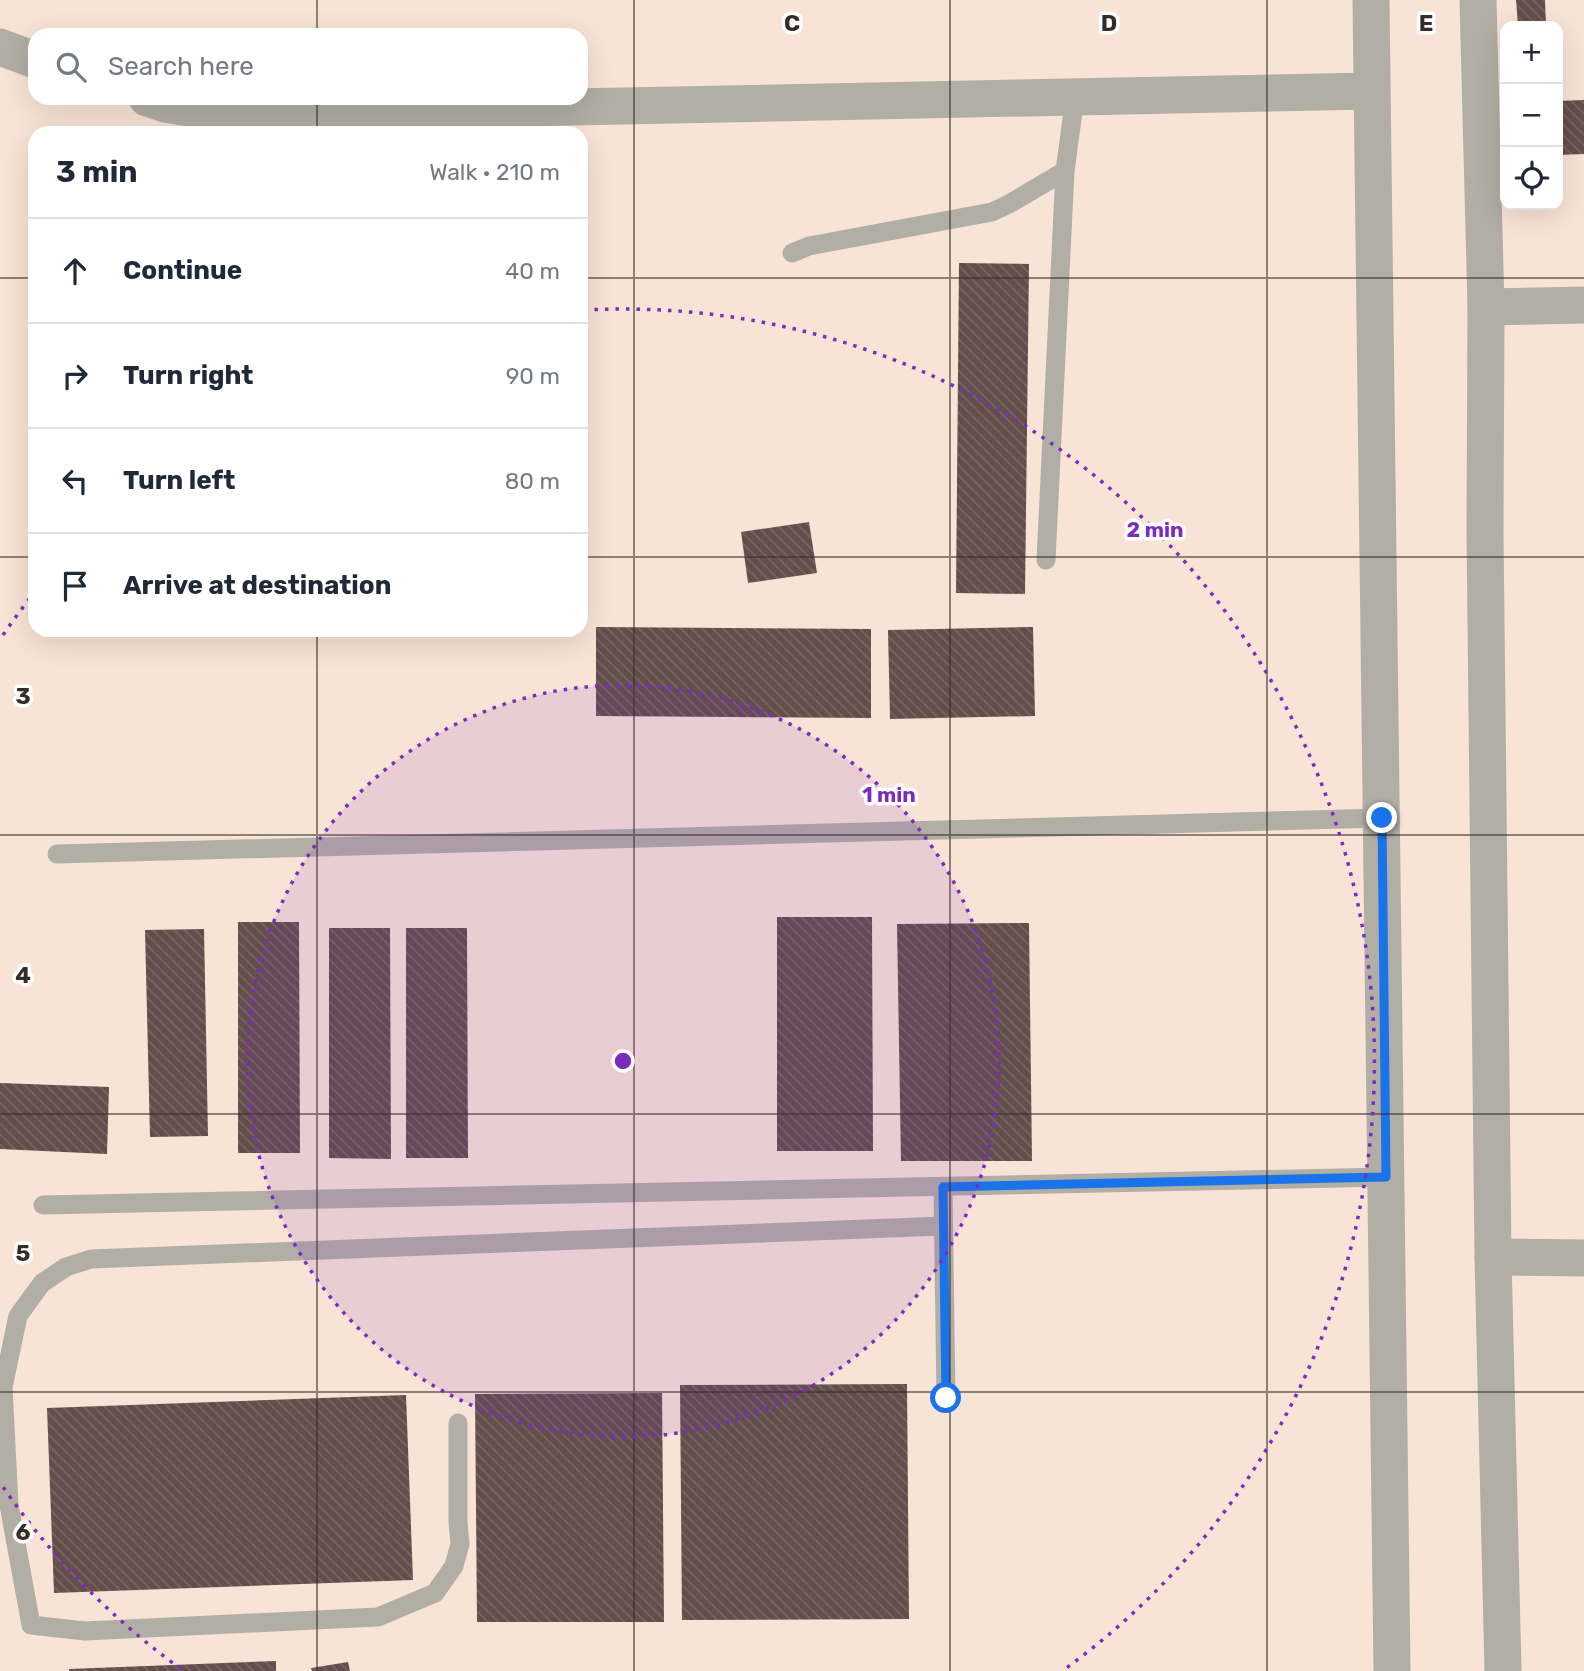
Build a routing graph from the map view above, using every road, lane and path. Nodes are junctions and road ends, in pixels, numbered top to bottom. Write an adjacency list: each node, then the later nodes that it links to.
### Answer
1 (1371, 0): 5 (street)
2 (1478, 0): 11 (street)
3 (0, 47): 4 (street)
4 (28, 57)
5 (1371, 91): 6 (street); 13 (street)
6 (1075, 97): 7 (street); 8 (lane)
7 (171, 105)
8 (1065, 171): 9 (lane); 12 (lane)
9 (792, 253)
10 (1584, 305): 11 (street)
11 (1486, 307): 19 (street)
12 (1046, 560)
13 (1382, 818): 14 (lane); 15 (street)
14 (57, 854)
15 (1386, 1177): 16 (lane); 23 (street)
16 (943, 1187): 17 (lane); 18 (lane)
17 (43, 1205)
18 (943, 1226): 21 (lane); 22 (lane)
19 (1493, 1257): 20 (street); 24 (street)
20 (1584, 1258)
21 (946, 1398)
22 (458, 1423)
23 (1392, 1671)
24 (1503, 1671)

